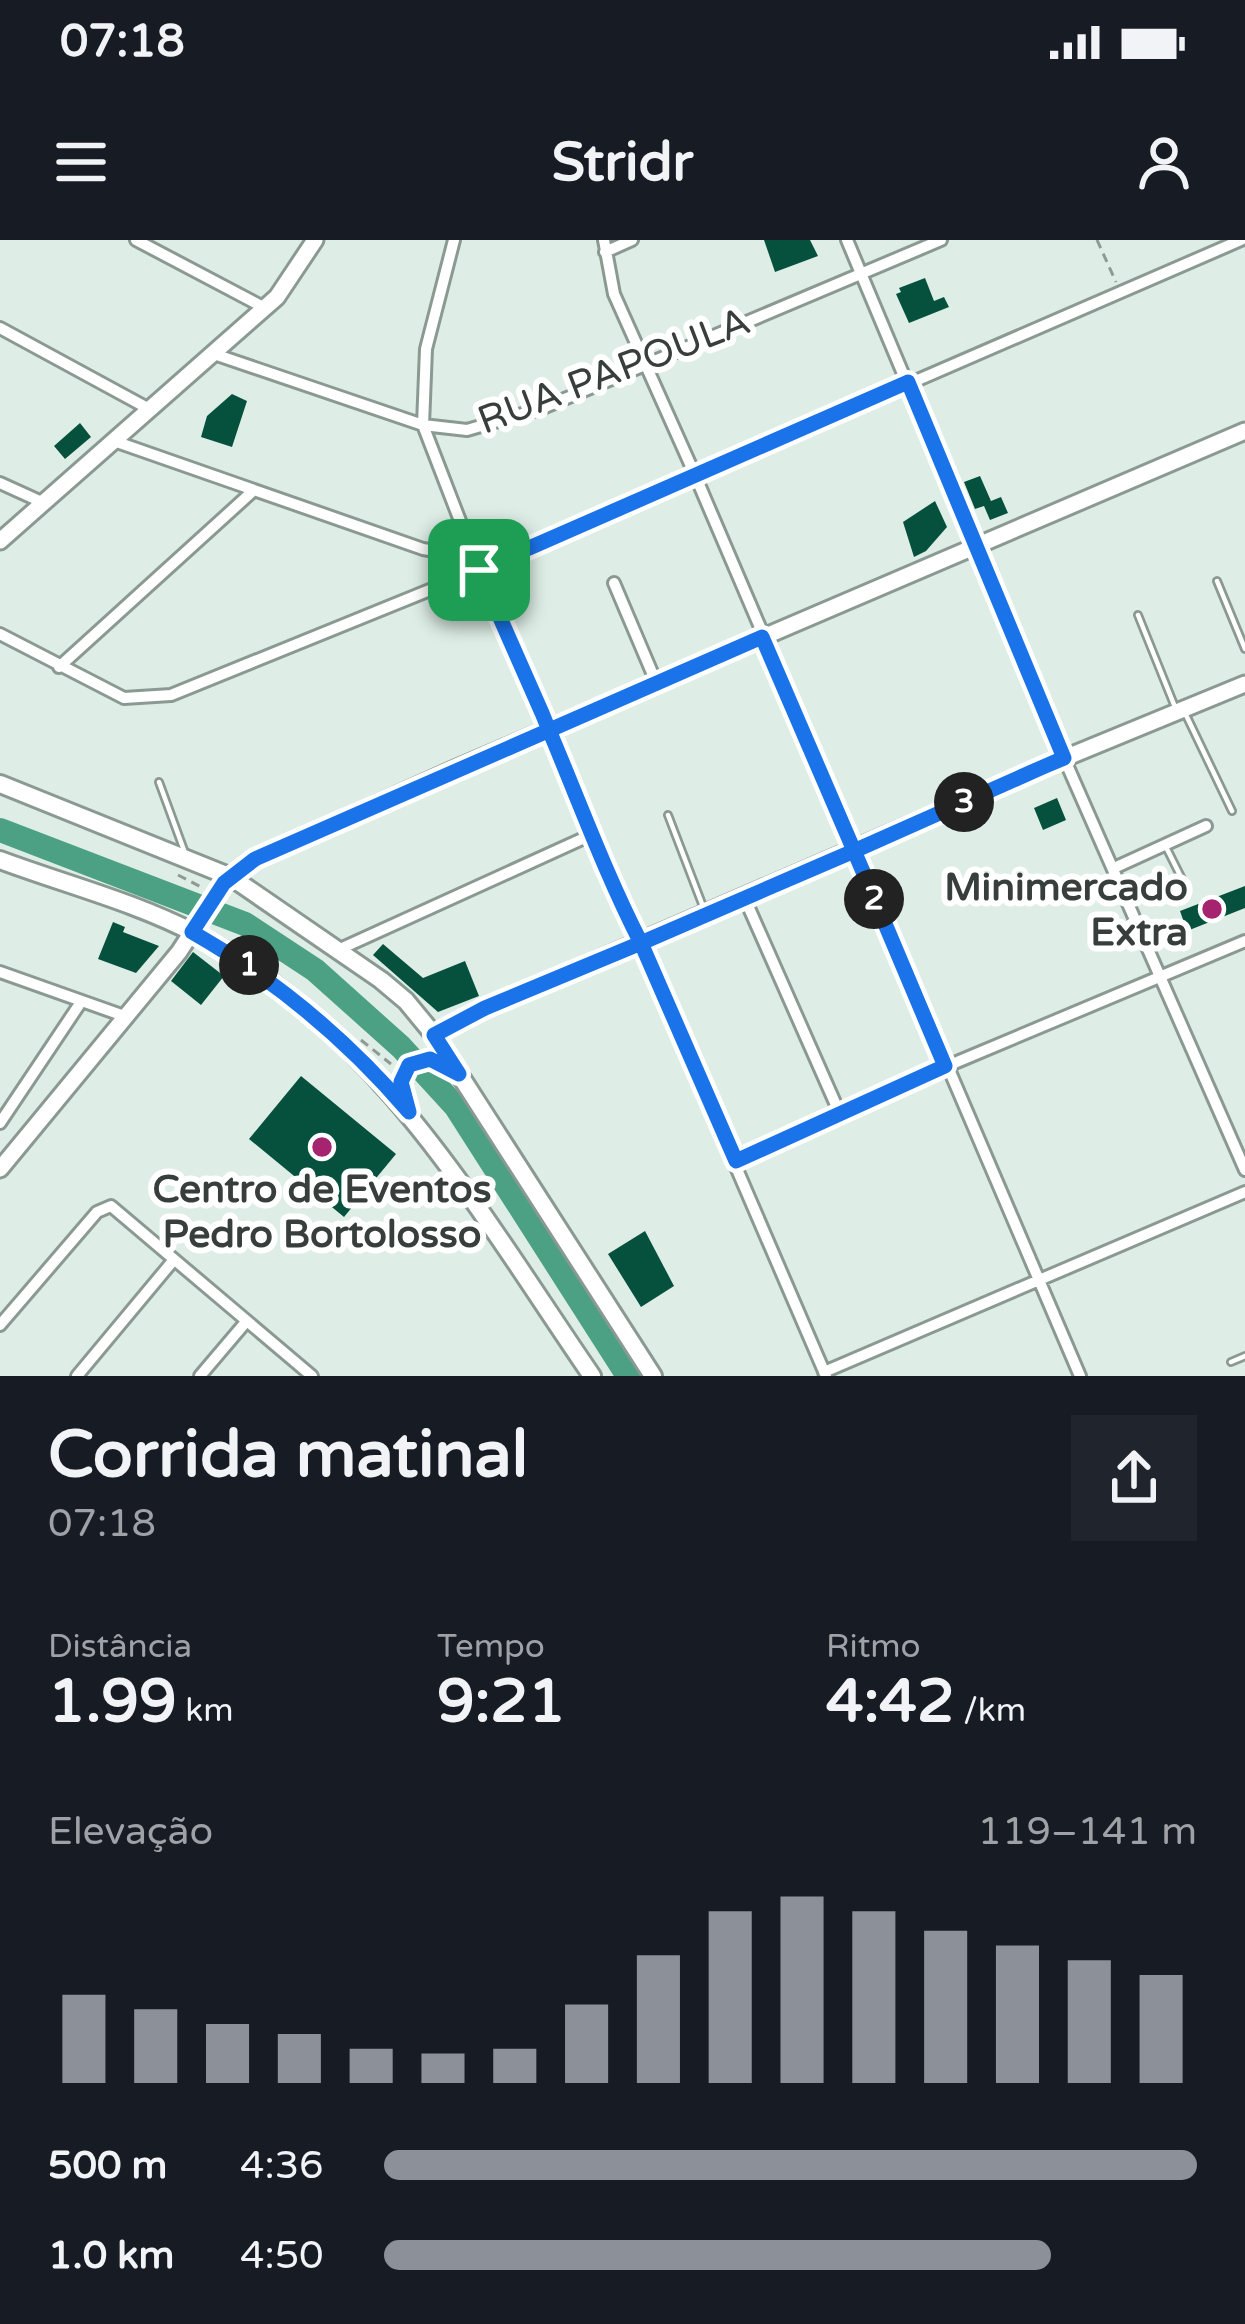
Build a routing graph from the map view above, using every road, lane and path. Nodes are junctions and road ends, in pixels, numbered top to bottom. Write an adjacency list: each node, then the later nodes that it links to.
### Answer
1 (136, 240): 12 (street)
2 (315, 240): 12 (main road)
3 (454, 240): 18 (street)
4 (632, 240): 9 (street)
5 (847, 240): 10 (street)
6 (941, 240): 10 (street, RUA PAPOULA)
7 (1097, 240): 11 (path)
8 (1241, 240): 11 (street)
9 (605, 246): 15 (street)
10 (861, 273): 15 (street, RUA PAPOULA); 16 (street)
11 (1121, 294): 16 (street)
12 (265, 308): 14 (main road)
13 (0, 328): 17 (street)
14 (214, 354): 17 (main road); 18 (street, RUA PAPOULA)
15 (645, 362): 18 (street, RUA PAPOULA); 21 (street)
16 (908, 382): 21 (street); 26 (street)
17 (151, 410): 20 (main road)
18 (423, 425): 27 (street)
19 (1245, 431): 26 (main road)
20 (114, 442): 23 (street); 24 (main road)
21 (695, 475): 28 (street); 33 (street)
22 (0, 483): 24 (street)
23 (253, 491): 27 (street); 35 (street)
24 (44, 502): 25 (main road)
25 (0, 541)
26 (977, 545): 33 (main road); 40 (street)
27 (473, 557): 28 (street)
28 (479, 570): 35 (street); 39 (street)
29 (1216, 581): 34 (lane)
30 (614, 583): 36 (street)
31 (1138, 615): 38 (lane)
32 (0, 634): 35 (street)
33 (762, 637): 36 (main road); 48 (street)
34 (1245, 649)
35 (59, 667)
36 (656, 682): 39 (main road)
37 (1245, 684): 38 (main road)
38 (1180, 711): 40 (main road); 43 (lane)
39 (549, 730): 46 (street); 52 (main road)
40 (1064, 758): 48 (main road); 51 (street)
41 (159, 782): 49 (lane)
42 (0, 784): 49 (main road)
43 (1232, 812)
44 (668, 815): 55 (lane)
45 (1206, 826): 47 (street)
46 (593, 834): 58 (street); 59 (street)
47 (1166, 845): 51 (street); 53 (lane)
48 (854, 851): 54 (main road); 65 (street)
49 (187, 858): 52 (main road)
50 (0, 860): 56 (main road)
51 (1114, 868): 61 (street)
52 (227, 880): 56 (main road); 59 (main road)
53 (1186, 884)
54 (745, 898): 55 (main road); 68 (street)
55 (706, 915): 58 (main road)
56 (192, 932): 63 (main road); 67 (main road)
57 (1245, 941): 61 (street)
58 (641, 943): 64 (main road); 71 (street)
59 (340, 950): 64 (main road)
60 (0, 972): 62 (street)
61 (1163, 976): 65 (street); 70 (street)
62 (81, 1002): 63 (street); 69 (street)
63 (127, 1018): 72 (main road)
64 (434, 1035): 66 (main road)
65 (945, 1066): 68 (street); 76 (street)
66 (453, 1070): 67 (main road); 86 (main road)
67 (406, 1104): 85 (main road)
68 (840, 1114): 71 (street)
69 (0, 1123)
70 (1241, 1151): 73 (street)
71 (736, 1161): 81 (street)
72 (0, 1169)
73 (1245, 1170)
74 (1245, 1192): 76 (street)
75 (172, 1262): 77 (street); 78 (street); 82 (street)
76 (1040, 1280): 81 (street); 87 (street)
77 (245, 1323): 83 (street); 84 (street)
78 (0, 1325)
79 (1245, 1356): 80 (lane)
80 (1231, 1362)
81 (825, 1374)
82 (77, 1376)
83 (200, 1376)
84 (312, 1376)
85 (592, 1376)
86 (653, 1376)
87 (1080, 1376)

